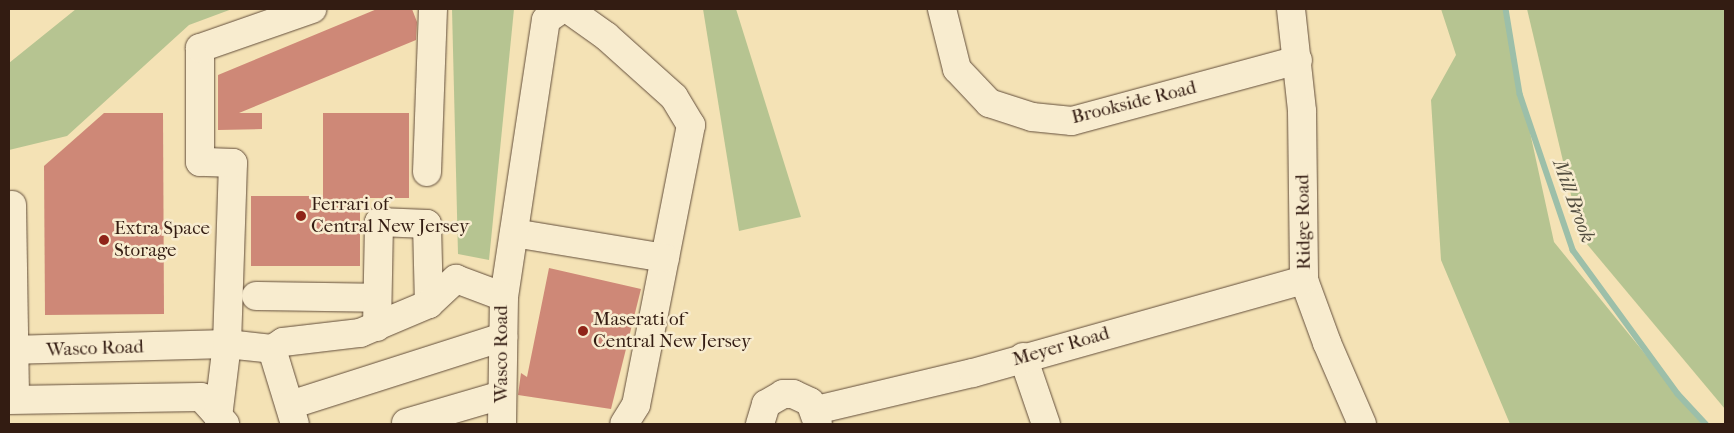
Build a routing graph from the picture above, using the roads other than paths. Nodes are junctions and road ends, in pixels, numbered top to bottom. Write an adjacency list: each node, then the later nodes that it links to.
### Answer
1 (312, 9): 19 (street)
2 (433, 9): 8 (street)
3 (562, 9): 10 (street)
4 (568, 9): 11 (street)
5 (942, 9): 7 (street, Brookside Road)
6 (1291, 9): 7 (street, Ridge Road)
7 (1298, 60): 12 (street, Ridge Road)
8 (428, 172)
9 (12, 204): 21 (street)
10 (514, 233): 11 (street); 14 (street)
11 (666, 258): 30 (street)
12 (1304, 280): 22 (street, Meyer Road); 33 (street, Ridge Road)
13 (256, 296): 15 (street)
14 (504, 297): 16 (street, Wasco Road); 18 (street, Wasco Road)
15 (377, 298): 16 (street); 17 (street)
16 (429, 304): 17 (street, Wasco Road)
17 (376, 327): 20 (street, Wasco Road)
18 (504, 337): 23 (street, Wasco Road); 25 (street)
19 (227, 344): 20 (street, Wasco Road); 21 (street, Wasco Road); 27 (street)
20 (272, 349): 25 (street)
21 (12, 351): 24 (street)
22 (1023, 357): 26 (street, Meyer Road); 32 (street)
23 (502, 395): 28 (street); 29 (street, Wasco Road)
24 (12, 400): 27 (street)
25 (292, 415)
26 (817, 417): 31 (street, Meyer Road)
27 (222, 421)
28 (406, 423)
29 (502, 424)
30 (624, 424)
31 (760, 424)
32 (1046, 424)
33 (1362, 424)

